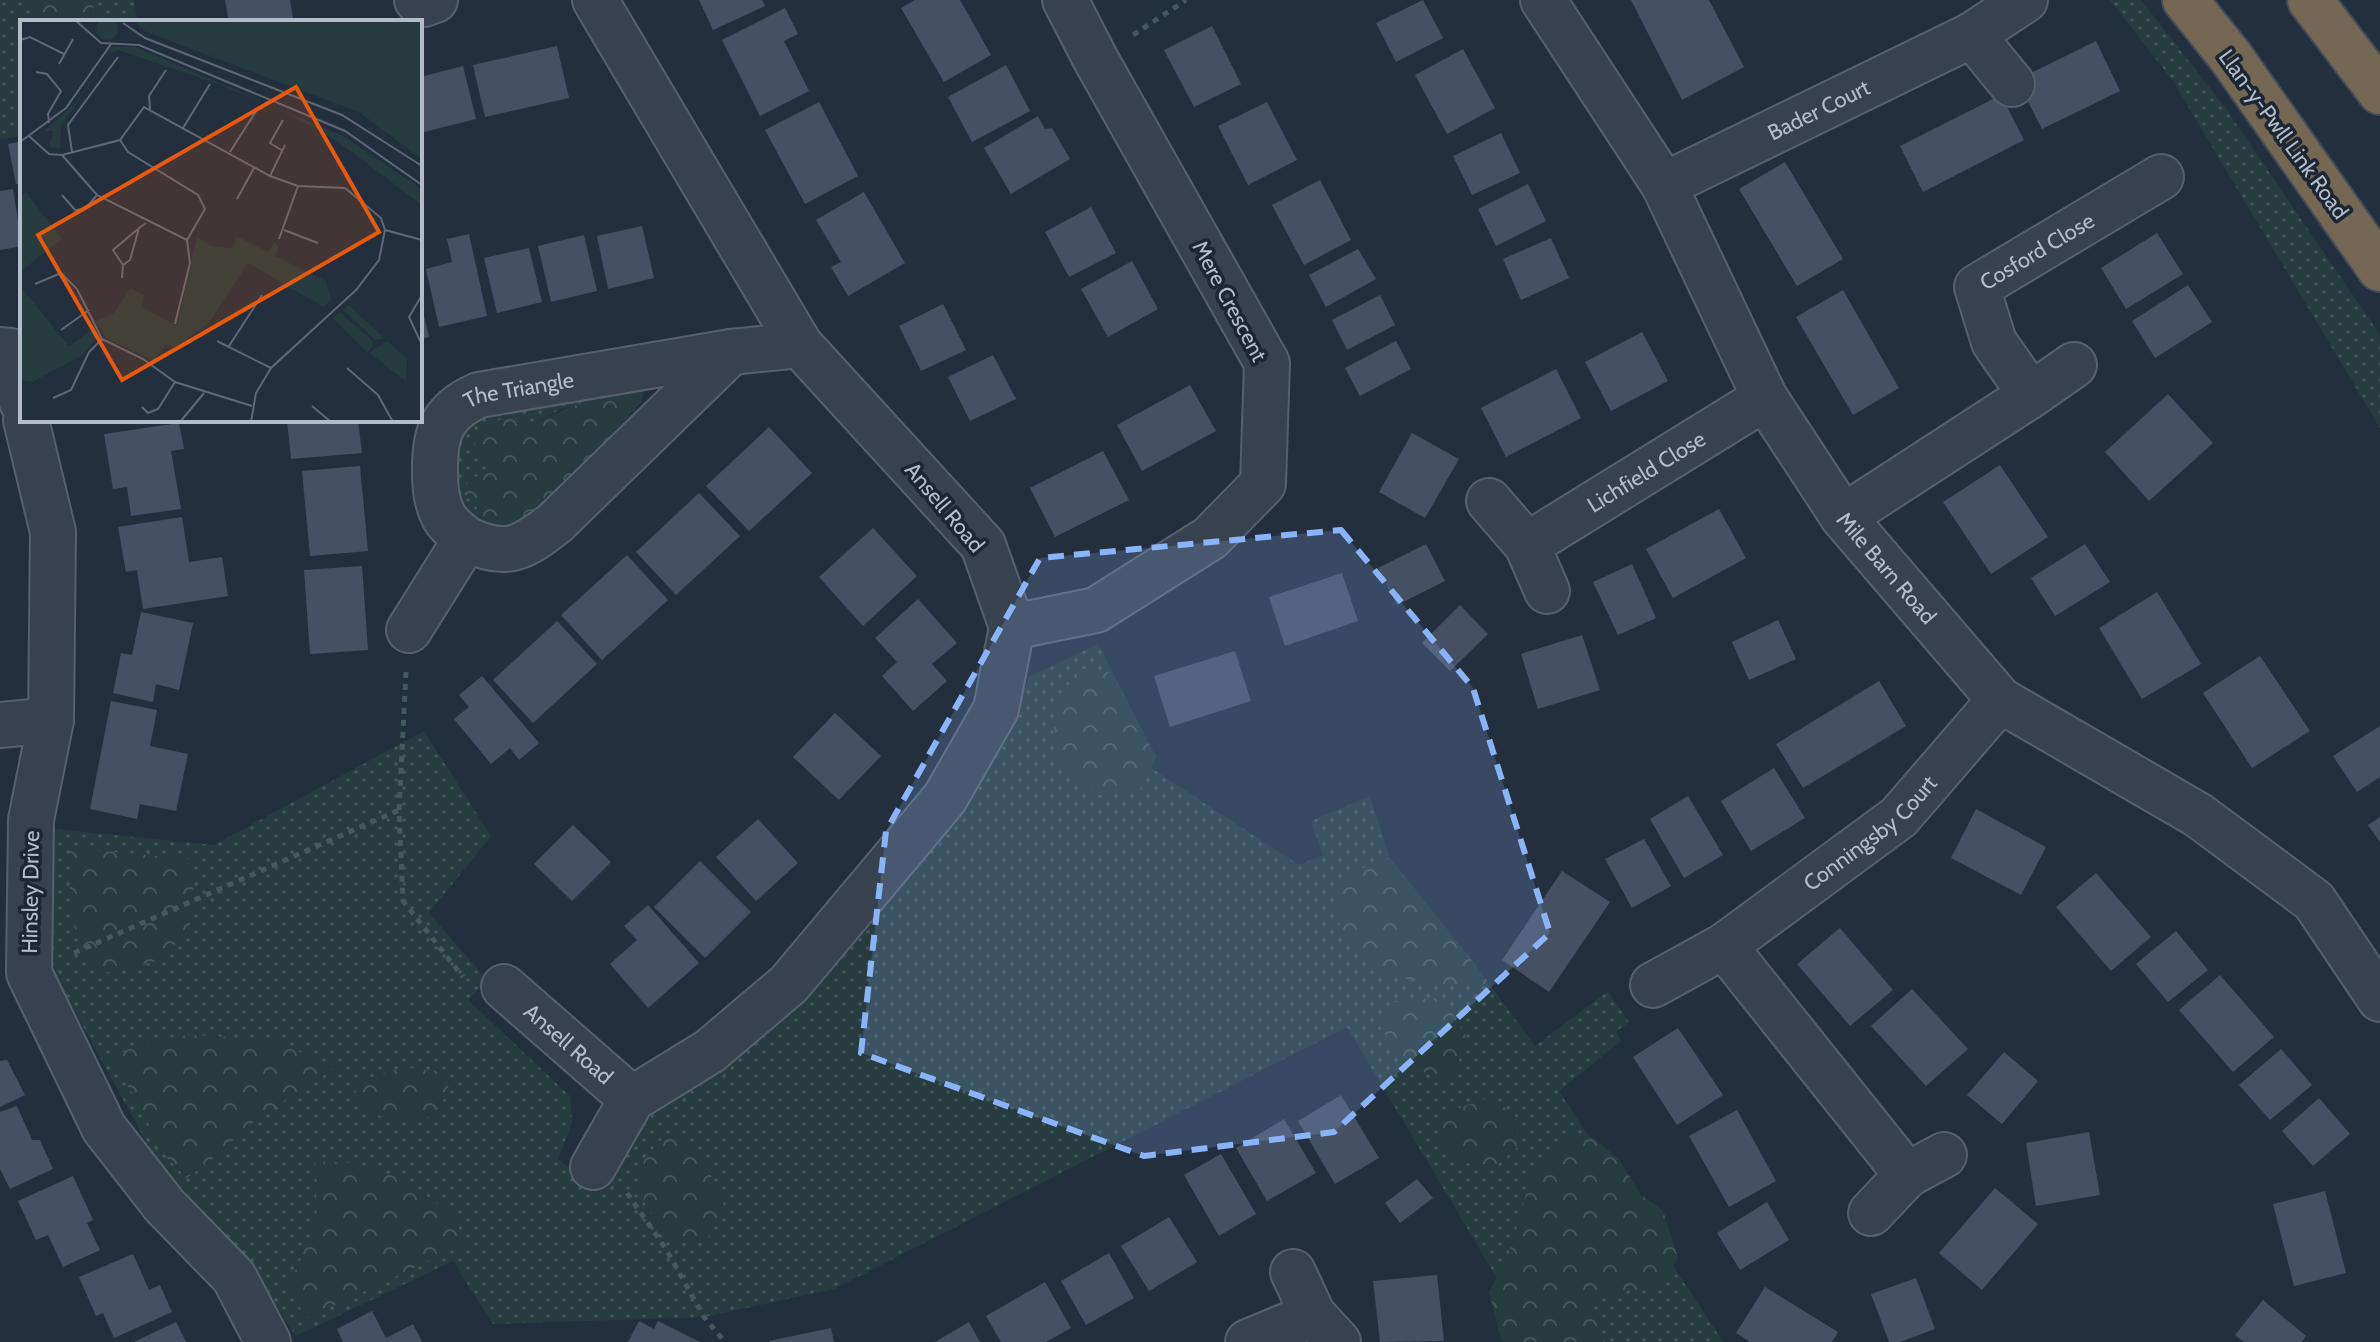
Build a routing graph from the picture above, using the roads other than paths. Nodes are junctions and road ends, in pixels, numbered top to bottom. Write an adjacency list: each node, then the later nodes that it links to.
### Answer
1 (417, 0): 2 (street)
2 (435, 0)
3 (595, 0): 15 (street, Ansell Road)
4 (1065, 0): 28 (street, Mere Crescent)
5 (1543, 0): 13 (street, Mile Barn Road)
6 (2025, 0): 9 (street, Bader Court)
7 (2185, 0): 14 (highway, Llan-y-Pwll Link Road)
8 (2310, 0): 11 (highway)
9 (1972, 35): 10 (street); 13 (street, Bader Court)
10 (2012, 84)
11 (2380, 92)
12 (2161, 177): 20 (street, Cosford Close)
13 (1664, 185): 21 (street, Mile Barn Road)
14 (2380, 269)
15 (800, 345): 17 (street, The Triangle); 28 (street, Ansell Road)
16 (11, 346): 19 (street)
17 (731, 352): 25 (street); 25 (street, The Triangle)
18 (2074, 365): 20 (street)
19 (20, 392)
20 (2031, 395): 24 (street)
21 (1765, 398): 24 (street, Mile Barn Road); 26 (street, Lichfield Close)
22 (26, 422): 31 (street, Hinsley Drive)
23 (1489, 501): 26 (street)
24 (1843, 517): 30 (street, Mile Barn Road)
25 (466, 539): 29 (street)
26 (1527, 545): 27 (street)
27 (1547, 591)
28 (1012, 627): 38 (street, Ansell Road)
29 (409, 630)
30 (2000, 700): 33 (street, Conningsby Court); 37 (street, Mile Barn Road)
31 (51, 720): 32 (street); 34 (street, Hinsley Drive)
32 (0, 725)
33 (1724, 946): 35 (street, Conningsby Court); 40 (street)
34 (14, 975): 43 (street, Hinsley Drive)
35 (1653, 985)
36 (504, 987): 38 (street, Ansell Road)
37 (2380, 999)
38 (632, 1099): 39 (street, Ansell Road)
39 (593, 1167)
40 (1871, 1213)
41 (1293, 1272): 42 (street)
42 (1325, 1328): 44 (street)
43 (268, 1342)
44 (1248, 1342)

